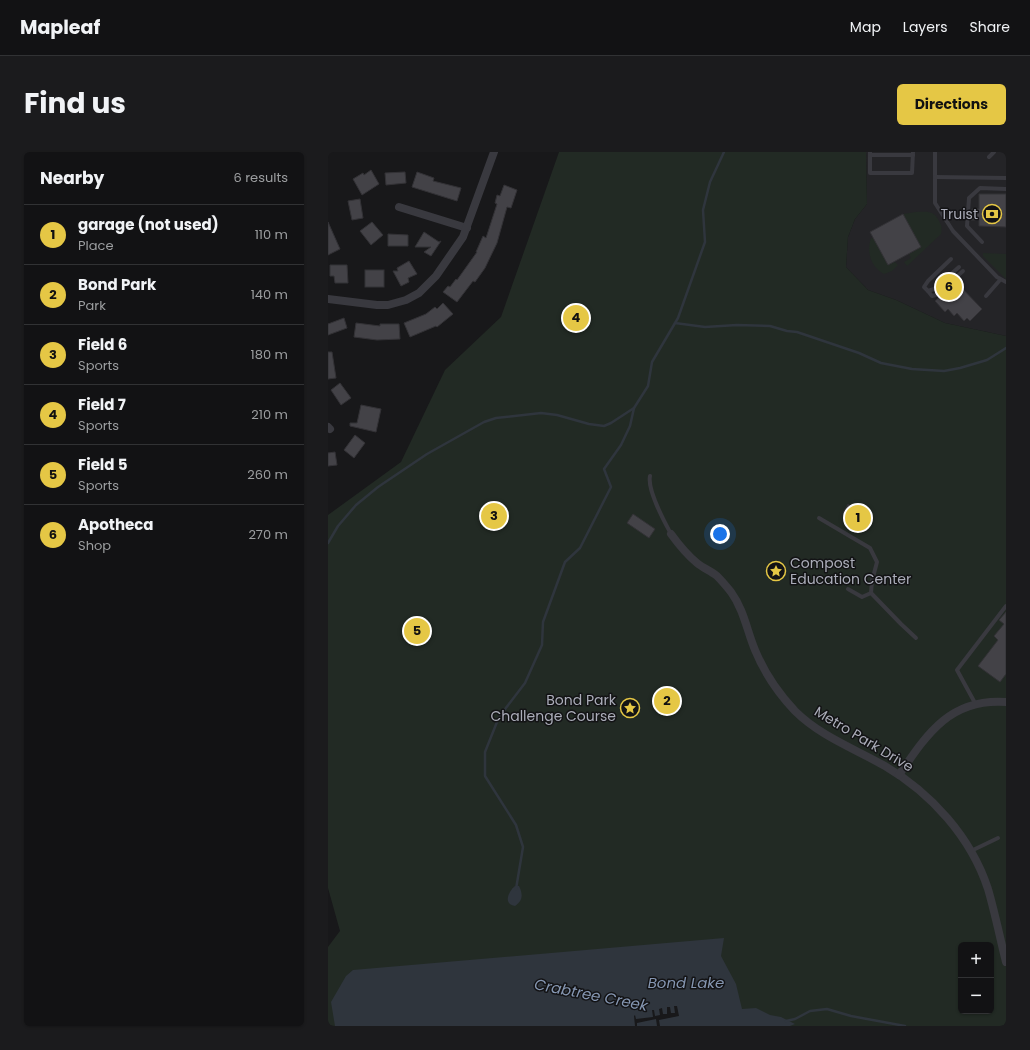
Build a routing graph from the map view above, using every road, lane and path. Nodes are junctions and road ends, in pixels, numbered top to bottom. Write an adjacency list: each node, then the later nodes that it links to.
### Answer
1 (494, 152): 11 (street)
2 (935, 152): 7 (lane)
3 (994, 152): 6 (lane)
4 (870, 153): 5 (lane); 5 (lane)
5 (913, 154)
6 (989, 157)
7 (935, 177): 8 (lane); 16 (lane)
8 (1006, 178)
9 (1006, 189): 12 (lane)
10 (399, 207): 11 (street)
11 (467, 228): 20 (street)
12 (982, 242)
13 (951, 259): 18 (lane)
14 (959, 267): 18 (lane)
15 (962, 271): 18 (lane)
16 (1000, 280): 17 (lane); 19 (lane)
17 (1006, 282)
18 (928, 291)
19 (986, 296)
20 (328, 299)
21 (650, 476): 23 (lane)
22 (819, 518): 25 (lane)
23 (671, 534): 30 (street, Metro Park Drive)
24 (848, 589): 25 (lane)
25 (871, 593): 27 (lane)
26 (1006, 606): 29 (lane)
27 (916, 638)
28 (1006, 702): 29 (street)
29 (975, 703): 30 (street)
30 (899, 775): 32 (street, Metro Park Drive)
31 (998, 838): 32 (lane)
32 (970, 851): 33 (street, Metro Park Drive)
33 (1006, 962)

